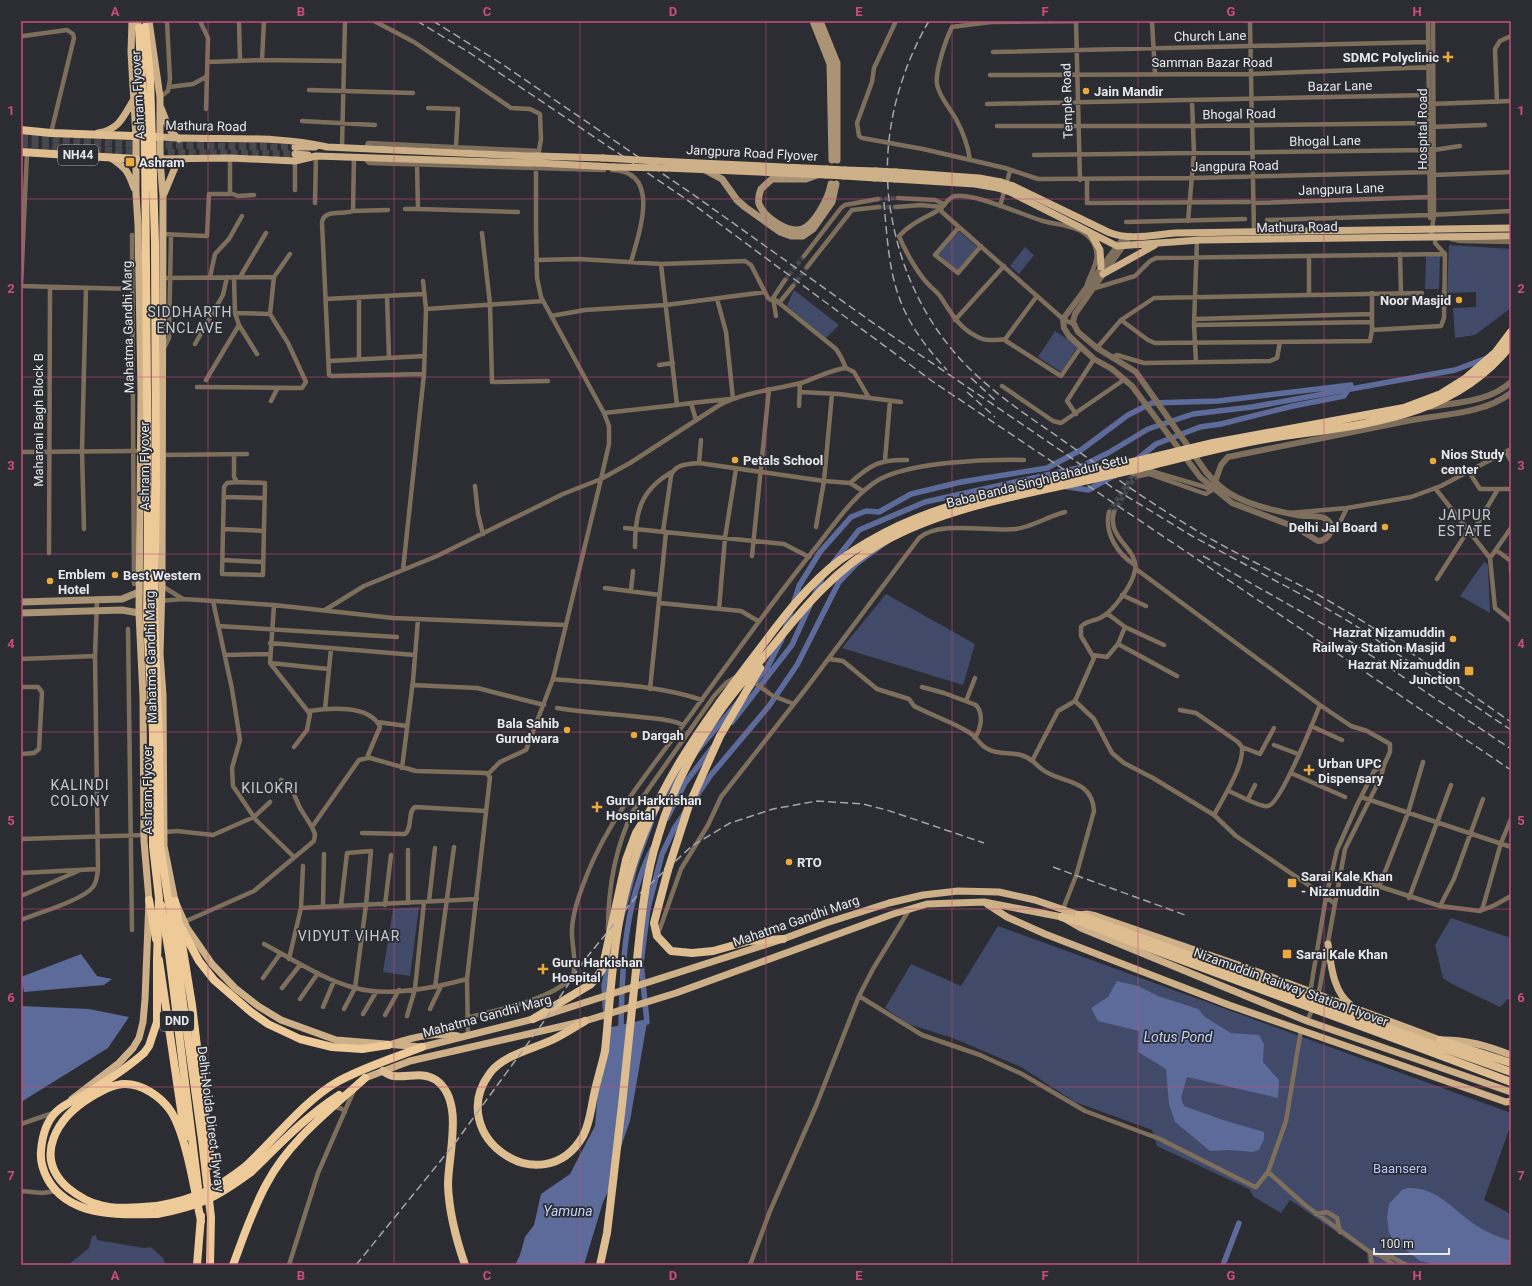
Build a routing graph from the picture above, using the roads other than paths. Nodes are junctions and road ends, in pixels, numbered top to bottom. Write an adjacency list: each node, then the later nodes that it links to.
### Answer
1 (132, 21): 40 (main road, Mahatma Gandhi Marg)
2 (167, 21): 34 (street)
3 (200, 21): 27 (street)
4 (239, 21): 24 (street)
5 (264, 21): 25 (street)
6 (345, 21): 26 (street)
7 (374, 21): 71 (street)
8 (813, 21): 9 (main road)
9 (820, 21)
10 (896, 21): 87 (street, Jangpura Road)
11 (1077, 21): 22 (street, Temple Road); 87 (street)
12 (1152, 21): 21 (street)
13 (1250, 21): 20 (street)
14 (1428, 21): 19 (street)
15 (1432, 21): 28 (street, Hospital Road)
16 (143, 23): 39 (main road, Mahatma Gandhi Marg); 445 (highway, Ashram Flyover, bridge); 454 (highway, Ashram Flyover, bridge)
17 (23, 36): 61 (street)
18 (1511, 36): 44 (street)
19 (1428, 42): 20 (street, Church Lane); 28 (street)
20 (1250, 46): 21 (street, Church Lane); 30 (street)
21 (1154, 48): 22 (street, Church Lane); 29 (street)
22 (1077, 50): 23 (street, Church Lane); 32 (street, Temple Road)
23 (993, 52)
24 (240, 60): 25 (street); 27 (street)
25 (262, 60): 26 (street)
26 (343, 61): 36 (street)
27 (208, 62): 33 (street)
28 (1431, 68): 30 (street, Samman Bazar Road); 38 (street); 47 (street, Hospital Road)
29 (1155, 73): 30 (street, Samman Bazar Road); 32 (street, Samman Bazar Road)
30 (1251, 74): 41 (street)
31 (990, 75): 32 (street, Samman Bazar Road)
32 (1077, 75): 45 (street, Temple Road)
33 (206, 77): 34 (street); 50 (street)
34 (169, 87): 39 (street)
35 (309, 90): 36 (street)
36 (343, 91): 37 (street); 52 (street)
37 (412, 93)
38 (1429, 95): 41 (street, Bazar Lane); 47 (street)
39 (160, 97): 48 (main road, Mahatma Gandhi Marg)
40 (134, 99): 48 (main road); 62 (main road); 63 (main road, Mahatma Gandhi Marg)
41 (1252, 100): 42 (street, Bazar Lane); 53 (street)
42 (1192, 101): 45 (street, Bazar Lane); 57 (street)
43 (1511, 101): 44 (street)
44 (1497, 102): 47 (street)
45 (1078, 103): 46 (street, Bazar Lane); 59 (street, Temple Road)
46 (987, 104)
47 (1431, 104): 58 (street, Hospital Road)
48 (161, 106): 64 (main road, Mahatma Gandhi Marg); 65 (main road)
49 (428, 108): 66 (street)
50 (206, 110)
51 (302, 121): 52 (street)
52 (342, 122): 54 (street); 69 (street)
53 (1252, 124): 57 (street, Bhogal Road); 58 (street, Bhogal Road); 75 (street)
54 (374, 125)
55 (1484, 125): 58 (street, Bhogal Road)
56 (997, 126): 59 (street, Bhogal Road)
57 (1193, 126): 59 (street, Bhogal Road); 74 (street)
58 (1431, 126): 72 (street, Hospital Road)
59 (1079, 127): 78 (street, Temple Road)
60 (21, 130): 61 (highway, Mathura Road / NH44)
61 (51, 133): 62 (highway, Mathura Road / NH44)
62 (89, 134): 63 (highway, Mathura Road / NH44)
63 (136, 137): 64 (highway, Mathura Road / NH44); 84 (main road, Mahatma Gandhi Marg)
64 (160, 137): 65 (main road, Mathura Road); 86 (main road, Mahatma Gandhi Marg)
65 (178, 139): 68 (main road, Mathura Road)
66 (456, 146): 70 (street); 71 (street)
67 (1460, 146): 72 (street, Bhogal Lane)
68 (328, 147): 69 (main road, Mathura Road); 76 (main road)
69 (342, 147): 70 (main road, Mathura Road)
70 (369, 148): 139 (main road, Jangpura Road Flyover, bridge)
71 (539, 150): 89 (street)
72 (1432, 150): 75 (street, Bhogal Lane); 93 (street, Hospital Road)
73 (24, 152): 81 (highway, NH44); 147 (street)
74 (1194, 153): 75 (street, Bhogal Lane); 78 (street, Bhogal Lane); 96 (street)
75 (1253, 153): 95 (street)
76 (295, 154): 79 (main road); 82 (main road); 100 (street)
77 (1034, 155): 78 (street, Bhogal Lane)
78 (1080, 155): 97 (street, Temple Road)
79 (316, 156): 80 (main road); 109 (street)
80 (354, 157): 83 (main road); 119 (street)
81 (111, 158): 84 (highway, NH44); 101 (main road)
82 (230, 158): 85 (main road); 102 (street)
83 (368, 158): 88 (street); 90 (main road, Jangpura Road Flyover, bridge)
84 (136, 159): 86 (main road, NH44); 101 (main road, Mahatma Gandhi Marg)
85 (186, 159): 86 (main road); 104 (main road)
86 (160, 160): 104 (main road, Mahatma Gandhi Marg)
87 (970, 160): 91 (street, Jangpura Road)
88 (417, 165): 89 (street); 116 (street)
89 (536, 168): 154 (street); 155 (street)
90 (703, 169): 94 (main road, Jangpura Road Flyover); 134 (main road)
91 (1010, 171): 97 (street, Jangpura Road); 111 (street)
92 (1511, 172): 93 (street, Jangpura Road)
93 (1432, 174): 95 (street, Jangpura Road); 105 (street); 121 (street, Hospital Road)
94 (818, 175): 131 (main road, Jangpura Road Flyover, bridge); 134 (main road)
95 (1254, 177): 96 (street, Jangpura Road); 108 (street)
96 (1193, 178): 98 (street, Jangpura Road); 110 (street)
97 (1080, 180): 98 (street, Jangpura Road)
98 (1086, 180): 110 (street, Jangpura Lane)
99 (833, 184): 134 (main road)
100 (296, 190)
101 (136, 193): 104 (main road); 127 (main road, Mahatma Gandhi Marg)
102 (231, 194): 103 (street); 138 (street)
103 (254, 195)
104 (163, 196): 128 (main road, Mahatma Gandhi Marg)
105 (1429, 197): 108 (street, Jangpura Lane); 121 (street)
106 (898, 198): 114 (street)
107 (878, 199): 151 (street)
108 (1251, 202): 110 (street, Jangpura Lane); 140 (street)
109 (315, 203)
110 (1188, 204): 126 (street)
111 (1000, 206): 114 (street); 172 (street)
112 (879, 207): 158 (street)
113 (896, 207): 114 (street)
114 (942, 207): 129 (street); 199 (street)
115 (405, 209): 116 (street)
116 (418, 209): 120 (street)
117 (388, 210): 119 (street)
118 (1511, 210): 121 (street)
119 (353, 211): 185 (street)
120 (518, 212)
121 (1432, 215): 124 (street); 136 (street, Hospital Road)
122 (242, 216): 160 (street)
123 (1245, 219): 126 (street)
124 (1267, 220)
125 (1126, 222): 126 (street)
126 (1188, 222)
127 (138, 225): 128 (main road); 283 (main road, Mahatma Gandhi Marg)
128 (163, 225): 135 (main road, Mahatma Gandhi Marg)
129 (959, 227): 145 (street); 145 (street)
130 (1511, 228): 136 (main road, Mathura Road)
131 (1087, 230): 146 (main road); 159 (main road)
132 (482, 232): 189 (street)
133 (266, 233): 163 (street)
134 (802, 233)
135 (162, 234): 138 (street); 165 (main road, Mahatma Gandhi Marg)
136 (1435, 234): 140 (main road, Mathura Road); 141 (main road, Mathura Road); 143 (street); 150 (street)
137 (132, 235): 173 (street)
138 (171, 235): 165 (street)
139 (1127, 236): 140 (main road, Mathura Road); 146 (street)
140 (1254, 236): 142 (main road, Mathura Road)
141 (1511, 236)
142 (1197, 240): 144 (main road, Mathura Road); 153 (street)
143 (1511, 242)
144 (1157, 244): 146 (main road, Mathura Road); 159 (main road)
145 (981, 246): 157 (street)
146 (1121, 246): 159 (street)
147 (22, 248): 168 (street)
148 (290, 254): 164 (street)
149 (1400, 254): 150 (street); 152 (street); 176 (street)
150 (1445, 254): 205 (street)
151 (804, 256)
152 (1309, 256): 153 (street); 178 (street)
153 (1198, 257): 172 (street); 182 (street)
154 (536, 260): 155 (street); 187 (street)
155 (631, 262): 156 (street)
156 (661, 264): 174 (street); 190 (street)
157 (1004, 266): 181 (street); 199 (street)
158 (807, 267)
159 (1102, 271): 172 (street)
160 (210, 277): 161 (street); 165 (street)
161 (227, 277): 162 (street); 210 (street)
162 (234, 277): 163 (street); 192 (street)
163 (240, 277): 164 (street)
164 (274, 277): 193 (street)
165 (166, 278): 260 (main road, Mahatma Gandhi Marg)
166 (785, 280): 184 (street)
167 (423, 281): 177 (street)
168 (21, 286): 170 (street)
169 (793, 286): 188 (street)
170 (50, 287): 171 (street); 255 (street, Maharani Bagh Block B)
171 (86, 288): 173 (street); 252 (street)
172 (1089, 288): 197 (street); 203 (street)
173 (132, 289): 253 (street)
174 (765, 292): 184 (street); 186 (street)
175 (1422, 292): 176 (street)
176 (1401, 293): 179 (street)
177 (423, 294): 180 (street); 191 (street)
178 (1310, 294): 179 (street); 182 (street)
179 (1372, 294): 194 (street)
180 (387, 296): 183 (street); 216 (street)
181 (1037, 296): 197 (street); 207 (street)
182 (1196, 296): 198 (street); 200 (street)
183 (359, 297): 185 (street); 218 (street)
184 (774, 298): 188 (street); 196 (street)
185 (326, 299): 220 (street)
186 (716, 299): 190 (street); 239 (street)
187 (543, 301): 189 (street); 195 (street)
188 (779, 303): 224 (street)
189 (490, 304): 191 (street); 228 (street)
190 (666, 305): 195 (street); 222 (street)
191 (426, 309): 215 (street)
192 (236, 313): 193 (street); 202 (street)
193 (270, 314): 233 (street)
194 (1370, 314): 198 (street); 201 (street)
195 (551, 316): 246 (street)
196 (776, 316)
197 (1063, 319): 203 (street); 212 (street)
198 (1195, 319): 204 (street)
199 (955, 320): 207 (street)
200 (1121, 320): 208 (street); 213 (street)
201 (1371, 322): 204 (street); 205 (street)
202 (239, 324): 214 (street); 227 (street)
203 (1075, 325): 213 (street)
204 (1194, 325): 208 (street)
205 (1372, 330): 209 (street)
206 (1511, 332): 405 (highway, Baba Banda Singh Bahadur Setu, bridge)
207 (1006, 339): 212 (street)
208 (1195, 342): 209 (street); 221 (street)
209 (1280, 342): 221 (street)
210 (195, 344)
211 (1511, 346): 348 (highway, Baba Banda Singh Bahadur Setu, bridge)
212 (1081, 347): 219 (street)
213 (1097, 348): 217 (street)
214 (257, 354)
215 (425, 356): 216 (street); 225 (street)
216 (389, 358): 218 (street)
217 (1112, 358): 221 (street); 251 (street)
218 (359, 359): 220 (street)
219 (1094, 359): 226 (street); 247 (street)
220 (329, 360): 225 (street)
221 (1196, 362)
222 (673, 363): 223 (street); 244 (street)
223 (659, 365)
224 (846, 368): 230 (street); 238 (street)
225 (424, 374): 314 (street)
226 (1125, 379): 247 (street); 256 (street)
227 (206, 380)
228 (548, 381)
229 (1511, 382): 251 (street)
230 (800, 383): 234 (street); 235 (street)
231 (1002, 386): 247 (street)
232 (197, 387): 233 (street)
233 (278, 389): 240 (street)
234 (769, 389): 239 (street); 269 (street)
235 (800, 392): 237 (street); 245 (street)
236 (1511, 392): 278 (street)
237 (832, 394): 238 (street); 274 (street)
238 (869, 398): 241 (street)
239 (733, 399): 243 (street); 248 (street)
240 (271, 401)
241 (890, 401): 242 (street); 263 (street)
242 (901, 402)
243 (692, 403): 244 (street); 248 (street)
244 (677, 405): 246 (street)
245 (799, 406)
246 (604, 414): 273 (street)
247 (1076, 414)
248 (696, 420): 273 (street)
249 (702, 440): 267 (street)
250 (1511, 449): 257 (street)
251 (1190, 450): 256 (street); 261 (street)
252 (82, 451): 253 (street); 255 (street); 295 (street)
253 (135, 451): 318 (street)
254 (21, 452): 255 (street)
255 (48, 452): 306 (street, Maharani Bagh Block B)
256 (1181, 452): 262 (street)
257 (1506, 452): 266 (street); 271 (street)
258 (234, 454): 259 (street); 260 (street); 275 (street)
259 (247, 454)
260 (162, 455): 284 (main road, Mahatma Gandhi Marg)
261 (1195, 457): 262 (street); 278 (street)
262 (1186, 459): 278 (street)
263 (885, 460): 264 (street); 276 (street)
264 (906, 460)
265 (1024, 460): 282 (street)
266 (1511, 461)
267 (699, 463): 268 (street); 270 (street)
268 (736, 469): 269 (street); 302 (street)
269 (760, 471): 274 (street); 303 (street)
270 (672, 472): 297 (street); 300 (street)
271 (1469, 472): 279 (street); 280 (street)
272 (1136, 475): 278 (street)
273 (601, 479): 301 (street); 342 (street)
274 (824, 481): 276 (street); 292 (street)
275 (237, 482): 285 (street); 286 (street)
276 (850, 483): 282 (street)
277 (475, 486): 301 (street)
278 (1213, 487): 290 (street); 290 (street)
279 (1435, 488): 287 (street); 299 (street)
280 (1498, 489): 281 (street); 299 (street)
281 (1511, 489)
282 (863, 491): 308 (street)
283 (140, 493): 284 (main road); 322 (main road, Mahatma Gandhi Marg)
284 (162, 494): 319 (main road, Mahatma Gandhi Marg)
285 (224, 497): 286 (street); 296 (street)
286 (264, 498): 298 (street)
287 (1347, 508): 290 (street); 291 (street)
288 (1065, 512): 359 (street)
289 (1111, 512): 313 (street)
290 (1287, 513)
291 (1341, 520)
292 (816, 527)
293 (625, 528): 297 (street)
294 (1511, 528): 305 (street)
295 (84, 529)
296 (223, 529): 298 (street); 310 (street)
297 (635, 529): 300 (street); 304 (street)
298 (264, 530): 311 (street)
299 (1470, 531): 309 (street); 317 (street)
300 (664, 532): 302 (street); 323 (street)
301 (483, 534): 314 (street)
302 (725, 538): 303 (street); 333 (street)
303 (753, 542): 307 (street); 308 (street)
304 (635, 547)
305 (1496, 550): 309 (street); 312 (street)
306 (49, 553)
307 (752, 556)
308 (809, 557): 340 (street)
309 (1490, 558): 341 (street)
310 (223, 560): 311 (street); 311 (street)
311 (263, 562)
312 (1511, 562): 316 (street)
313 (1135, 567): 324 (street); 376 (street)
314 (403, 570): 334 (street)
315 (633, 571): 321 (street)
316 (1511, 571)
317 (1436, 579)
318 (134, 584)
319 (162, 586): 326 (street); 327 (main road, Mahatma Gandhi Marg)
320 (605, 588): 321 (street)
321 (631, 590): 323 (street)
322 (139, 592): 325 (main road); 337 (main road, Mahatma Gandhi Marg)
323 (660, 595): 330 (street)
324 (1122, 595): 332 (street); 338 (street)
325 (97, 600): 329 (main road); 335 (street)
326 (183, 600): 327 (street); 328 (street)
327 (160, 601): 387 (main road, Mahatma Gandhi Marg)
328 (213, 601): 331 (street); 343 (street)
329 (21, 602)
330 (660, 603): 333 (street); 370 (street)
331 (274, 605): 334 (street); 346 (street)
332 (1146, 606)
333 (719, 609): 340 (street)
334 (325, 610): 339 (street)
335 (97, 611): 336 (main road); 337 (main road); 357 (street)
336 (21, 613)
337 (138, 613): 386 (main road, Mahatma Gandhi Marg)
338 (1108, 614): 344 (street); 356 (street)
339 (418, 619): 342 (street); 355 (street)
340 (758, 621): 363 (street)
341 (1511, 621)
342 (565, 625): 365 (street)
343 (218, 626): 346 (street); 354 (street)
344 (1125, 627): 350 (street); 351 (street)
345 (128, 629): 423 (street)
346 (272, 629): 347 (street); 349 (street)
347 (397, 636)
348 (777, 640): 470 (highway, bridge); 545 (highway, Baba Banda Singh Bahadur Setu, bridge)
349 (270, 643): 352 (street); 353 (street)
350 (1118, 644): 356 (street); 362 (street)
351 (1164, 645)
352 (331, 649): 355 (street); 361 (street)
353 (269, 654): 354 (street); 360 (street)
354 (225, 655): 416 (street)
355 (415, 655): 367 (street)
356 (1093, 655): 373 (street)
357 (95, 656): 358 (street); 425 (street)
358 (21, 659)
359 (829, 659): 374 (street); 388 (street)
360 (270, 663): 361 (street); 380 (street)
361 (328, 669): 378 (street)
362 (1177, 676)
363 (718, 678): 366 (street); 371 (street)
364 (975, 678): 372 (street)
365 (553, 679): 370 (street); 375 (street)
366 (726, 683): 374 (street, bridge); 474 (street)
367 (412, 686): 375 (street); 383 (street)
368 (21, 687): 393 (street)
369 (922, 687): 372 (street)
370 (650, 689): 371 (street)
371 (702, 700): 382 (street)
372 (966, 701): 388 (street)
373 (1074, 701): 396 (street); 415 (street)
374 (794, 704): 470 (street)
375 (544, 705): 401 (street)
376 (1320, 705): 384 (street); 398 (street)
377 (557, 708): 382 (street)
378 (325, 709): 380 (street); 381 (street)
379 (1180, 710): 392 (street)
380 (309, 712): 391 (street)
381 (377, 722): 383 (street); 395 (street)
382 (683, 724): 503 (street)
383 (407, 726): 399 (street)
384 (1311, 726): 389 (street); 394 (street)
385 (1274, 728): 392 (street)
386 (144, 731): 387 (main road); 424 (main road, Mahatma Gandhi Marg)
387 (163, 731): 420 (main road, Mahatma Gandhi Marg)
388 (975, 738): 396 (street)
389 (1342, 740)
390 (1274, 745): 394 (street)
391 (294, 747)
392 (1242, 747): 415 (street)
393 (21, 754)
394 (1298, 754): 400 (street)
395 (368, 758): 399 (street); 419 (street)
396 (1033, 760): 464 (street)
397 (1423, 762): 414 (street)
398 (1384, 765): 408 (street); 410 (street)
399 (402, 768): 401 (street)
400 (1291, 773): 407 (street); 409 (street)
401 (488, 774): 413 (street)
402 (281, 780): 419 (street)
403 (1255, 785): 409 (street)
404 (1451, 785): 418 (street)
405 (664, 788): 474 (highway, bridge); 505 (highway, Baba Banda Singh Bahadur Setu, bridge)
406 (1231, 792): 409 (street)
407 (1345, 797)
408 (1361, 798): 410 (street); 438 (street)
409 (1248, 799)
410 (1370, 799): 414 (street); 440 (street)
411 (1483, 799): 422 (street)
412 (270, 802): 416 (street)
413 (486, 811): 421 (street); 447 (street)
414 (1408, 813): 418 (street); 441 (street)
415 (1214, 815): 443 (street)
416 (254, 817): 420 (street); 434 (street)
417 (1511, 819): 427 (street)
418 (1438, 823): 422 (street); 446 (street)
419 (312, 827): 434 (street)
420 (165, 832): 454 (main road, Mahatma Gandhi Marg)
421 (362, 833)
422 (1470, 833): 427 (street); 460 (street)
423 (130, 835): 424 (street); 425 (street); 468 (street)
424 (144, 835): 448 (main road, Mahatma Gandhi Marg)
425 (97, 836): 426 (street); 437 (street)
426 (21, 839)
427 (1501, 843): 429 (street); 463 (street)
428 (454, 847): 450 (street)
429 (1511, 847)
430 (435, 848): 449 (street)
431 (408, 850): 451 (street)
432 (324, 854): 459 (street)
433 (391, 855): 458 (street)
434 (293, 856): 467 (street)
435 (303, 866): 461 (street)
436 (82, 870): 437 (street); 439 (street); 442 (street)
437 (98, 870): 466 (street)
438 (1331, 871): 440 (street); 443 (street)
439 (21, 873)
440 (1340, 875): 441 (street); 455 (street)
441 (1379, 887): 446 (street)
442 (21, 896)
443 (1326, 896): 455 (street); 490 (street)
444 (1511, 896): 463 (street)
445 (159, 898): 523 (highway, bridge); 536 (highway, Delhi-Noida Direct Flyway / DND, bridge)
446 (1409, 898): 460 (street)
447 (477, 899): 450 (street); 481 (street)
448 (149, 900): 523 (main road, Mahatma Gandhi Marg); 530 (highway)
449 (429, 901): 450 (street); 452 (street)
450 (446, 901): 484 (street)
451 (408, 902): 452 (street); 458 (street)
452 (424, 902): 487 (street)
453 (984, 902): 462 (main road, Mahatma Gandhi Marg); 464 (main road, Mahatma Gandhi Marg); 507 (main road)
454 (172, 903): 467 (main road, Mahatma Gandhi Marg); 511 (highway, bridge); 531 (highway, Delhi-Noida Direct Flyway / DND); 531 (highway)
455 (1334, 904): 473 (street)
456 (341, 905): 457 (street); 457 (street); 459 (street)
457 (366, 905): 458 (street); 486 (street)
458 (385, 905)
459 (323, 906): 461 (street)
460 (1440, 906): 463 (street)
461 (301, 908): 476 (street)
462 (910, 909): 493 (street); 505 (main road, Mahatma Gandhi Marg, bridge)
463 (1480, 911)
464 (1062, 913): 465 (main road, Mahatma Gandhi Marg); 469 (highway, Nizamuddin Railway Station Flyover); 471 (main road, Mahatma Gandhi Marg); 491 (main road, Mahatma Gandhi Marg)
465 (1078, 915): 469 (highway, Nizamuddin Railway Station Flyover); 478 (main road, Mahatma Gandhi Marg)
466 (21, 920)
467 (184, 922): 511 (main road, Mahatma Gandhi Marg)
468 (132, 930)
469 (1124, 935): 515 (highway, Nizamuddin Railway Station Flyover, bridge)
470 (657, 936): 471 (highway)
471 (783, 939): 504 (main road, Mahatma Gandhi Marg, bridge)
472 (264, 944): 475 (street)
473 (1328, 944): 492 (street); 496 (main road)
474 (608, 949): 504 (highway)
475 (280, 954): 476 (street); 480 (street)
476 (289, 959): 477 (street)
477 (300, 965): 479 (street); 485 (street)
478 (1250, 969): 490 (main road, Mahatma Gandhi Marg); 491 (main road)
479 (318, 973): 482 (street); 494 (street)
480 (263, 978)
481 (467, 979): 483 (street); 503 (street)
482 (334, 981): 486 (street); 495 (street)
483 (441, 986): 484 (street); 497 (street)
484 (435, 987): 487 (street)
485 (282, 988)
486 (355, 988): 489 (street); 498 (street)
487 (415, 989): 488 (street); 501 (street)
488 (399, 990): 489 (street); 500 (street)
489 (376, 992): 499 (street)
490 (1310, 992): 492 (main road, Mahatma Gandhi Marg); 506 (street)
491 (1240, 995): 506 (main road, Mahatma Gandhi Marg)
492 (1319, 995): 496 (main road, Mahatma Gandhi Marg); 506 (street)
493 (858, 996): 529 (street); 546 (street)
494 (300, 999)
495 (323, 1007)
496 (1355, 1008): 502 (main road, Mahatma Gandhi Marg)
497 (430, 1009)
498 (344, 1010)
499 (363, 1014)
500 (385, 1015)
501 (407, 1016)
502 (1380, 1017): 509 (main road, Mahatma Gandhi Marg); 510 (main road)
503 (467, 1018): 508 (street)
504 (533, 1019): 508 (main road, Mahatma Gandhi Marg)
505 (588, 1020): 516 (main road, Mahatma Gandhi Marg)
506 (1307, 1021): 510 (main road, Mahatma Gandhi Marg)
507 (1301, 1030): 522 (main road); 529 (street)
508 (465, 1036): 511 (main road); 512 (main road, Mahatma Gandhi Marg)
509 (1440, 1040): 513 (main road, Mahatma Gandhi Marg); 514 (highway)
510 (1370, 1044): 521 (main road, Mahatma Gandhi Marg)
511 (388, 1045): 512 (main road, Mahatma Gandhi Marg)
512 (422, 1047): 528 (highway)
513 (1511, 1055)
514 (1511, 1063)
515 (1478, 1065): 517 (highway, Nizamuddin Railway Station Flyover); 519 (highway, Nizamuddin Railway Station Flyover)
516 (383, 1071): 518 (main road, Mahatma Gandhi Marg); 544 (highway)
517 (1511, 1072)
518 (365, 1078): 520 (highway); 528 (highway)
519 (1511, 1082)
520 (354, 1088): 524 (highway); 526 (street)
521 (1511, 1092)
522 (1511, 1101)
523 (67, 1102): 525 (highway)
524 (332, 1106): 526 (street); 542 (highway)
525 (55, 1112): 527 (street); 533 (highway)
526 (346, 1112): 543 (street)
527 (21, 1124)
528 (249, 1169): 534 (highway, bridge)
529 (1268, 1172): 535 (street)
530 (190, 1173): 534 (highway); 536 (highway)
531 (207, 1182): 541 (highway, Delhi-Noida Direct Flyway / DND)
532 (21, 1191): 533 (street)
533 (57, 1191): 534 (highway)
534 (157, 1210)
535 (1316, 1214): 537 (street); 537 (street)
536 (201, 1221): 540 (highway)
537 (1340, 1232): 538 (street)
538 (1370, 1252): 539 (street); 547 (street)
539 (1381, 1256): 548 (street); 549 (street)
540 (197, 1265)
541 (210, 1265)
542 (233, 1265)
543 (289, 1265)
544 (465, 1265)
545 (600, 1265)
546 (750, 1265)
547 (1372, 1265)
548 (1394, 1265)
549 (1406, 1265)

